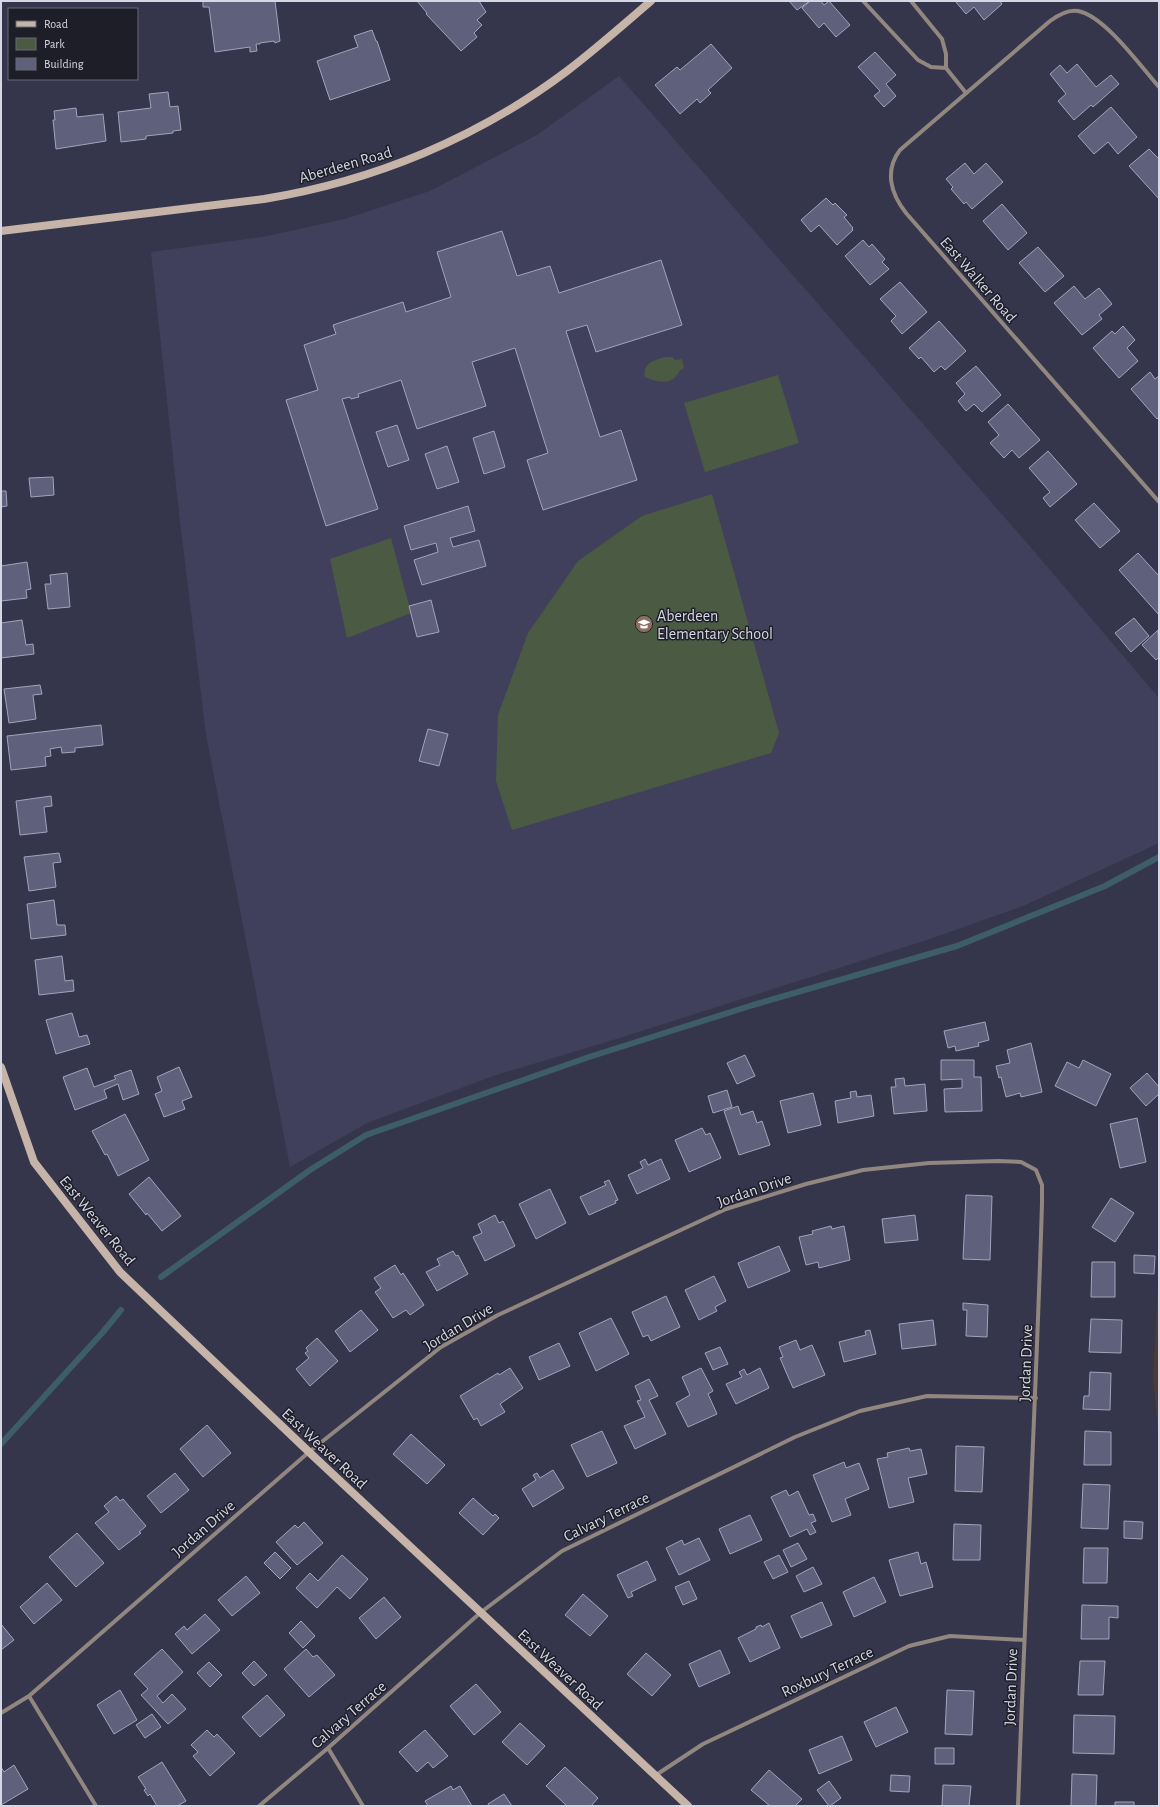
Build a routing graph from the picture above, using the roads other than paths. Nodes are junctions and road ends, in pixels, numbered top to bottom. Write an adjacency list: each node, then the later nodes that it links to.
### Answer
1 (651, 1): 7 (street, Aberdeen Road)
2 (863, 1): 4 (street)
3 (911, 1): 4 (street)
4 (946, 68): 6 (street)
5 (1159, 87): 6 (street, East Walker Road)
6 (966, 92): 8 (street, East Walker Road)
7 (1, 231)
8 (1159, 502)
9 (1, 1067): 11 (street, East Weaver Road)
10 (1036, 1398): 11 (street, Jordan Drive); 12 (street, Calvary Terrace); 13 (street, Jordan Drive)
11 (308, 1452): 12 (street, East Weaver Road); 14 (street, Jordan Drive)
12 (480, 1613): 16 (street, Calvary Terrace); 17 (street, East Weaver Road)
13 (1024, 1640): 17 (street, Roxbury Terrace); 22 (street, Jordan Drive)
14 (29, 1696): 15 (street, Jordan Drive); 18 (street)
15 (1, 1713)
16 (328, 1748): 19 (street, Calvary Terrace); 20 (street)
17 (655, 1776): 21 (street, East Weaver Road)
18 (96, 1806)
19 (259, 1806)
20 (363, 1806)
21 (688, 1806)
22 (1018, 1806)

